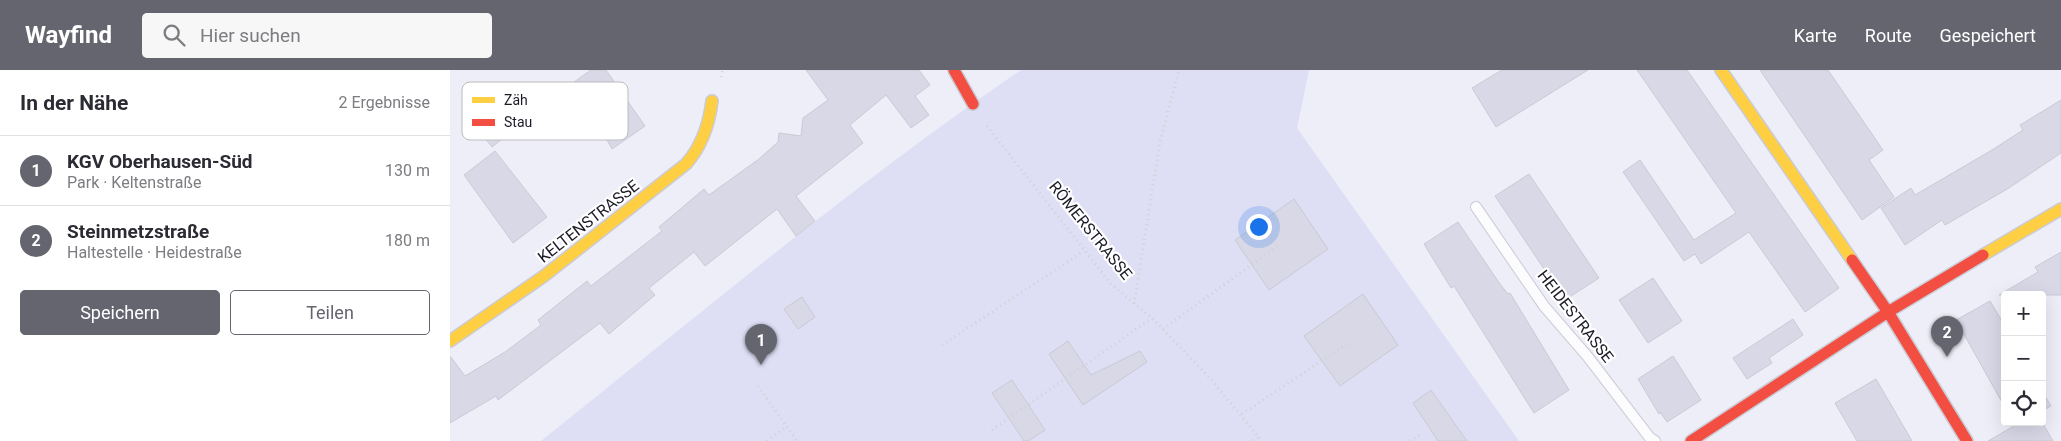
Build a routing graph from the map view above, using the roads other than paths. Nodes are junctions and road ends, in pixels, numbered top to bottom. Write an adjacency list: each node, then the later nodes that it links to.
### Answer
1 (954, 70): 4 (street)
2 (1721, 70): 7 (street)
3 (712, 101): 8 (street, KELTENSTRASSE)
4 (973, 104)
5 (1476, 207): 9 (lane, HEIDESTRASSE)
6 (2061, 209): 7 (street)
7 (1888, 312): 10 (street); 11 (street)
8 (450, 341)
9 (1655, 441)
10 (1691, 441)
11 (1967, 441)

